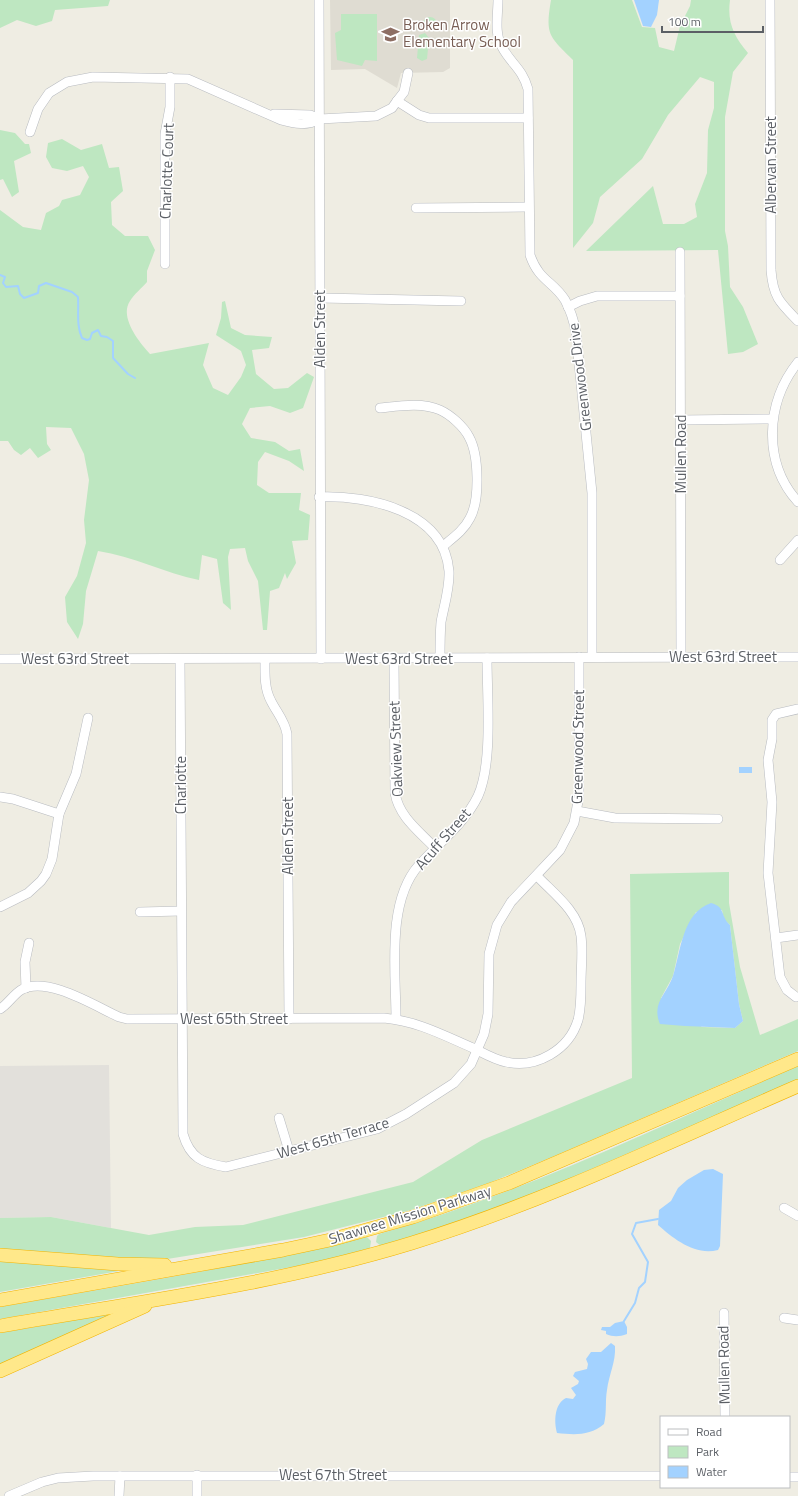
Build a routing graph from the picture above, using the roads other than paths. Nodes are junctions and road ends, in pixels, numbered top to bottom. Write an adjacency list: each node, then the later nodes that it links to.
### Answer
1 (319, 0): 8 (street, Alden Street)
2 (498, 0): 7 (street, Greenwood Drive)
3 (770, 0): 18 (street, Albervan Street)
4 (408, 73): 6 (street)
5 (170, 77): 8 (street); 9 (street); 13 (street, Charlotte Court)
6 (397, 101): 7 (street); 8 (street)
7 (528, 118): 10 (street, Greenwood Drive)
8 (320, 119): 15 (street, Alden Street)
9 (30, 132)
10 (528, 207): 11 (street); 17 (street, Greenwood Drive)
11 (416, 208)
12 (680, 252): 14 (street, Mullen Road)
13 (165, 264)
14 (680, 296): 17 (street); 22 (street, Mullen Road)
15 (321, 298): 16 (street); 23 (street, Alden Street)
16 (461, 301)
17 (568, 307): 30 (street, Greenwood Drive)
18 (798, 321)
19 (798, 362): 21 (street)
20 (380, 408): 26 (street)
21 (773, 419): 22 (street); 24 (street)
22 (681, 420): 28 (street, Mullen Road)
23 (319, 497): 26 (street); 36 (street, Alden Street)
24 (798, 502)
25 (798, 540): 27 (street)
26 (443, 546): 38 (street)
27 (780, 560)
28 (681, 656): 30 (street, West 63rd Street); 31 (street, West 63rd Street)
29 (579, 657): 30 (street, West 63rd Street); 33 (street, West 63rd Street); 42 (street, Greenwood Street)
30 (592, 657)
31 (798, 657)
32 (180, 658): 34 (street, West 63rd Street); 35 (street, West 63rd Street); 48 (street, Charlotte)
33 (487, 658): 38 (street, West 63rd Street); 45 (street, Acuff Street)
34 (0, 659)
35 (265, 659): 36 (street, West 63rd Street); 57 (street, Alden Street)
36 (321, 659): 37 (street, West 63rd Street)
37 (394, 659): 38 (street, West 63rd Street); 45 (street, Oakview Street)
38 (440, 659)
39 (798, 709): 51 (street)
40 (88, 718): 43 (street)
41 (0, 797): 43 (street)
42 (577, 812): 44 (street); 46 (street, Greenwood Street)
43 (59, 814): 47 (street)
44 (718, 819)
45 (435, 848): 58 (street, Acuff Street)
46 (537, 876): 59 (street, Greenwood Street); 59 (street)
47 (0, 907)
48 (181, 911): 49 (street); 56 (street, Charlotte)
49 (140, 912)
50 (798, 935): 51 (street)
51 (776, 938): 54 (street)
52 (30, 943): 53 (street)
53 (26, 988): 55 (street); 56 (street, West 65th Street)
54 (796, 997)
55 (0, 1009)
56 (182, 1019): 57 (street, West 65th Street); 64 (street, Charlotte)
57 (289, 1019): 58 (street, West 65th Street)
58 (396, 1019): 59 (street, West 65th Street)
59 (477, 1050): 63 (street, West 65th Terrace)
60 (798, 1059): 68 (highway, Shawnee Mission Parkway)
61 (798, 1086): 69 (highway, Shawnee Mission Parkway)
62 (279, 1118): 63 (street)
63 (288, 1151): 64 (street, West 65th Terrace)
64 (191, 1152)
65 (784, 1208): 66 (street)
66 (798, 1216)
67 (0, 1255): 68 (highway)
68 (192, 1266): 70 (highway, Shawnee Mission Parkway)
69 (168, 1297): 74 (highway, Shawnee Mission Parkway); 75 (highway)
70 (0, 1300)
71 (724, 1313): 76 (street, Mullen Road)
72 (784, 1318): 73 (street)
73 (798, 1320)
74 (0, 1326)
75 (0, 1371)
76 (725, 1416)
77 (197, 1475): 78 (street, West 67th Street); 79 (street, West 67th Street); 82 (street)
78 (120, 1476): 80 (street, West 67th Street); 81 (street)
79 (660, 1476)
80 (9, 1496)
81 (119, 1496)
82 (197, 1496)

